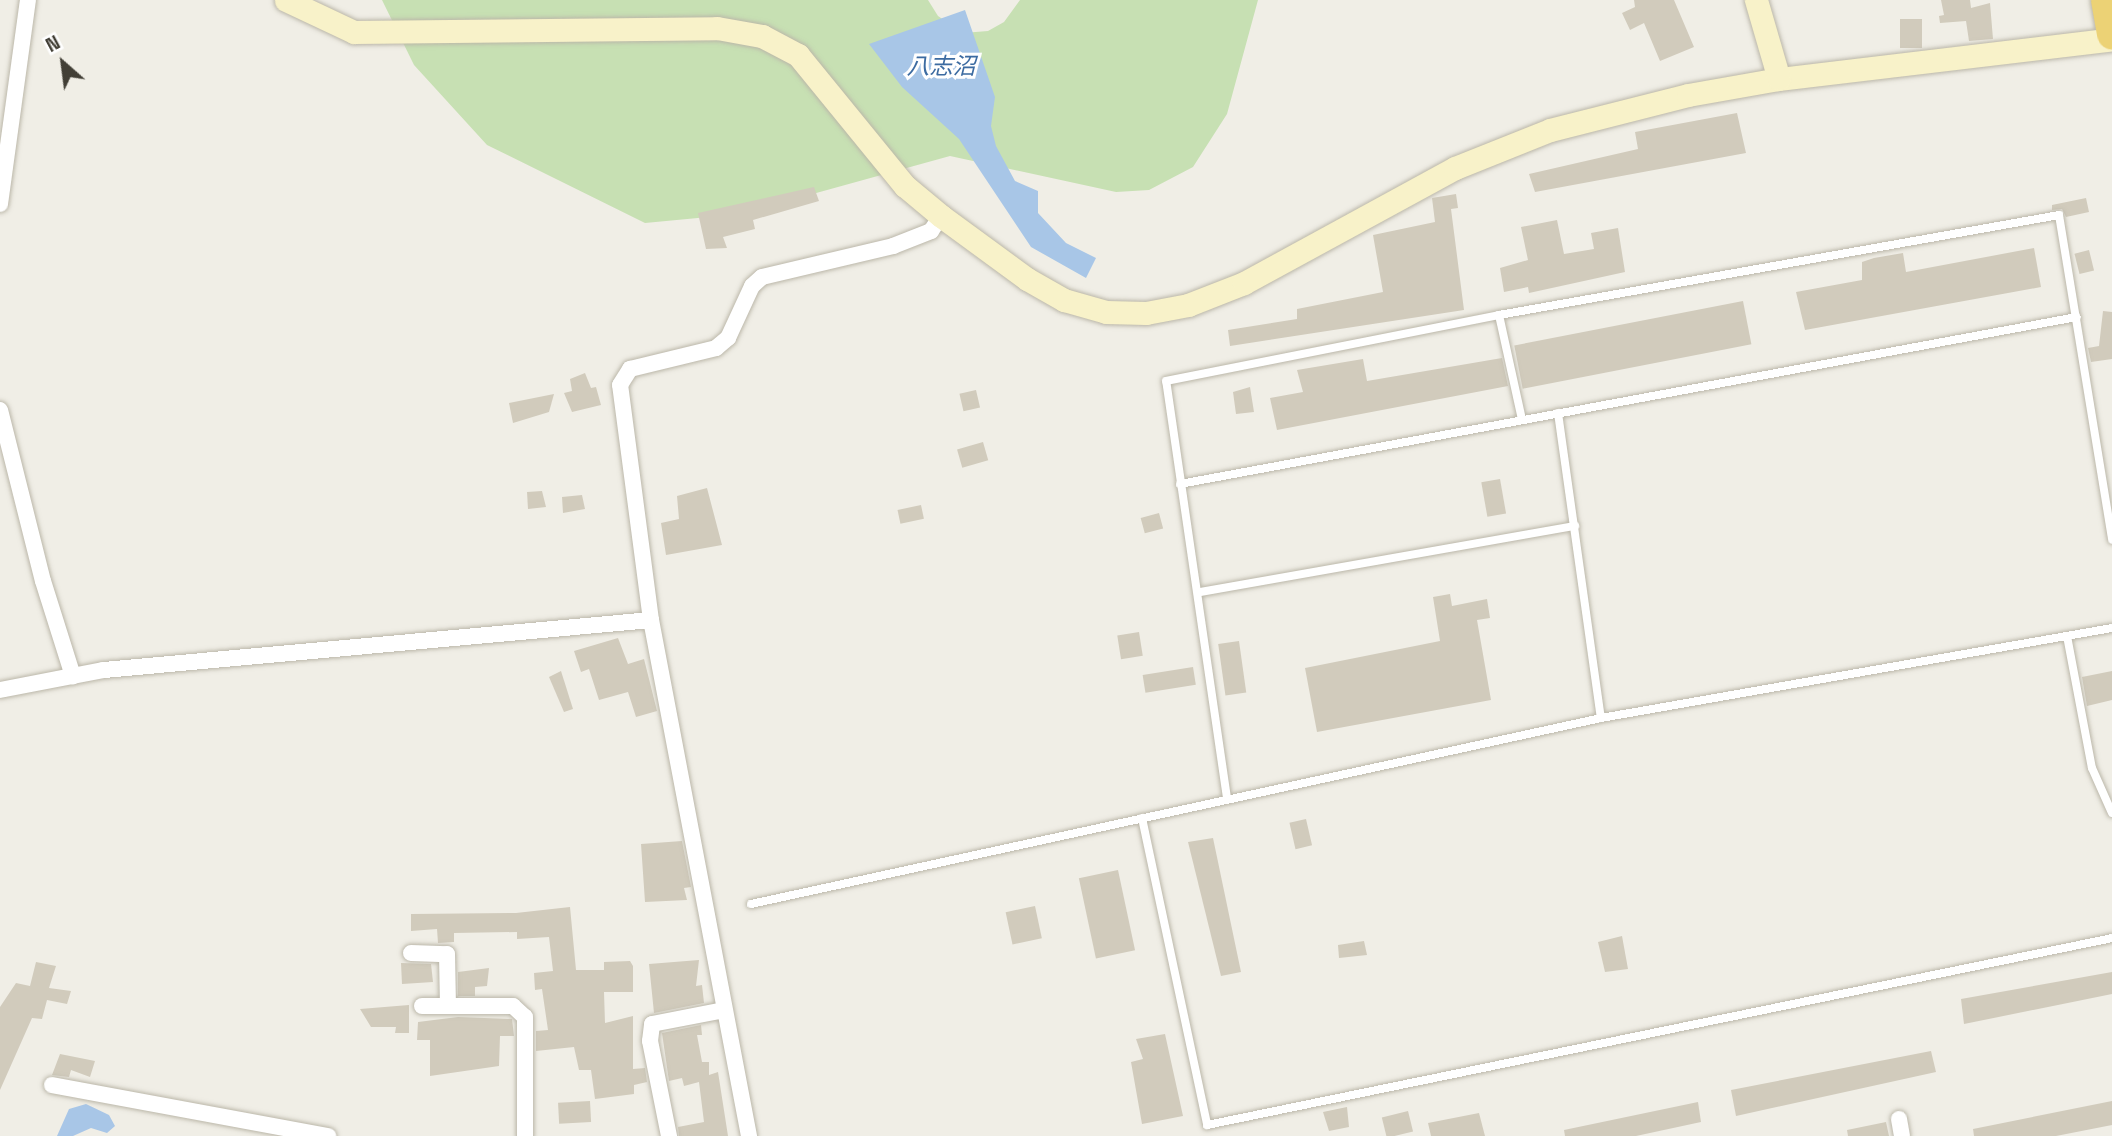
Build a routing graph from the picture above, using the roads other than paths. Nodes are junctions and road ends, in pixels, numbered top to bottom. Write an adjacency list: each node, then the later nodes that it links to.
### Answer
1 (28, 0): 7 (street)
2 (286, 0): 8 (street)
3 (1756, 0): 6 (street)
4 (2106, 0): 5 (highway)
5 (2112, 36): 6 (street)
6 (1779, 79): 8 (street)
7 (0, 204)
8 (941, 216): 18 (street)
9 (1499, 315): 10 (lane); 13 (lane); 14 (lane)
10 (2077, 317): 12 (lane); 16 (lane)
11 (0, 410): 21 (street)
12 (1558, 412): 13 (lane); 15 (lane)
13 (1522, 420): 14 (lane)
14 (1180, 484): 17 (lane)
15 (1575, 526): 17 (lane); 23 (lane)
16 (2112, 540)
17 (1199, 593): 24 (lane)
18 (651, 620): 21 (street); 32 (street)
19 (2112, 628): 20 (lane)
20 (2067, 636): 23 (lane); 25 (lane)
21 (73, 676): 22 (street)
22 (0, 690)
23 (1601, 718): 24 (lane)
24 (1227, 798): 26 (lane)
25 (2112, 813)
26 (1142, 818): 27 (lane); 28 (lane)
27 (751, 904)
28 (2112, 938)
29 (411, 953): 31 (street)
30 (422, 1006): 31 (street)
31 (448, 1006): 36 (street)
32 (724, 1010): 37 (street); 38 (street)
33 (52, 1085): 35 (street)
34 (1899, 1119): 39 (street)
35 (328, 1136)
36 (525, 1136)
37 (669, 1136)
38 (749, 1136)
39 (1902, 1136)

